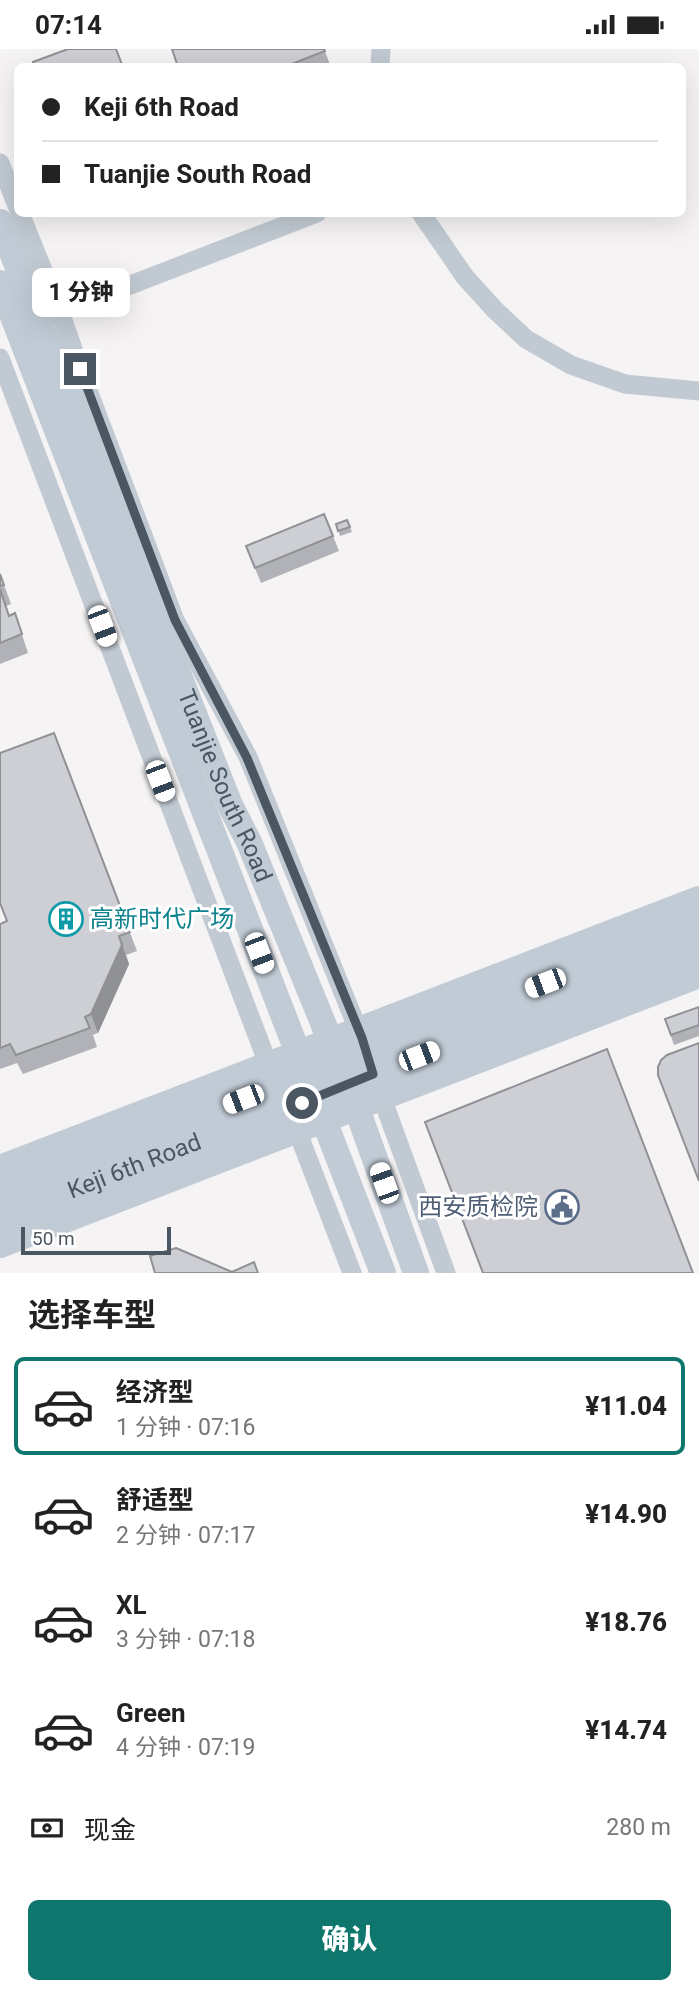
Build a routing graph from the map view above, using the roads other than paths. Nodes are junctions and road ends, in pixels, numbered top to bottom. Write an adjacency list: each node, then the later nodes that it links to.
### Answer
1 (0, 163): 2 (street)
2 (14, 198)
3 (20, 217): 8 (street, Tuanjie South Road)
4 (307, 217): 8 (street)
5 (424, 217): 10 (street)
6 (0, 222): 8 (main road, Tuanjie South Road)
7 (0, 283): 8 (main road, Tuanjie South Road)
8 (30, 329): 15 (street, Tuanjie South Road); 16 (main road, Tuanjie South Road); 17 (main road, Tuanjie South Road)
9 (0, 358): 18 (street)
10 (699, 391)
11 (699, 899): 15 (main road)
12 (699, 925): 15 (main road, Keji 6th Road)
13 (699, 948): 15 (main road, Keji 6th Road)
14 (699, 975): 15 (main road)
15 (370, 1063): 16 (main road, Keji 6th Road); 16 (main road); 26 (street, Tuanjie South Road)
16 (343, 1073): 17 (main road, Keji 6th Road); 17 (main road); 25 (main road, Tuanjie South Road)
17 (311, 1086): 18 (main road, Keji 6th Road); 18 (main road); 24 (main road, Tuanjie South Road)
18 (283, 1097): 19 (main road); 20 (main road, Keji 6th Road); 21 (main road, Keji 6th Road); 22 (main road); 23 (street)
19 (0, 1168)
20 (0, 1193)
21 (0, 1218)
22 (0, 1245)
23 (352, 1273)
24 (383, 1273)
25 (416, 1273)
26 (446, 1273)

